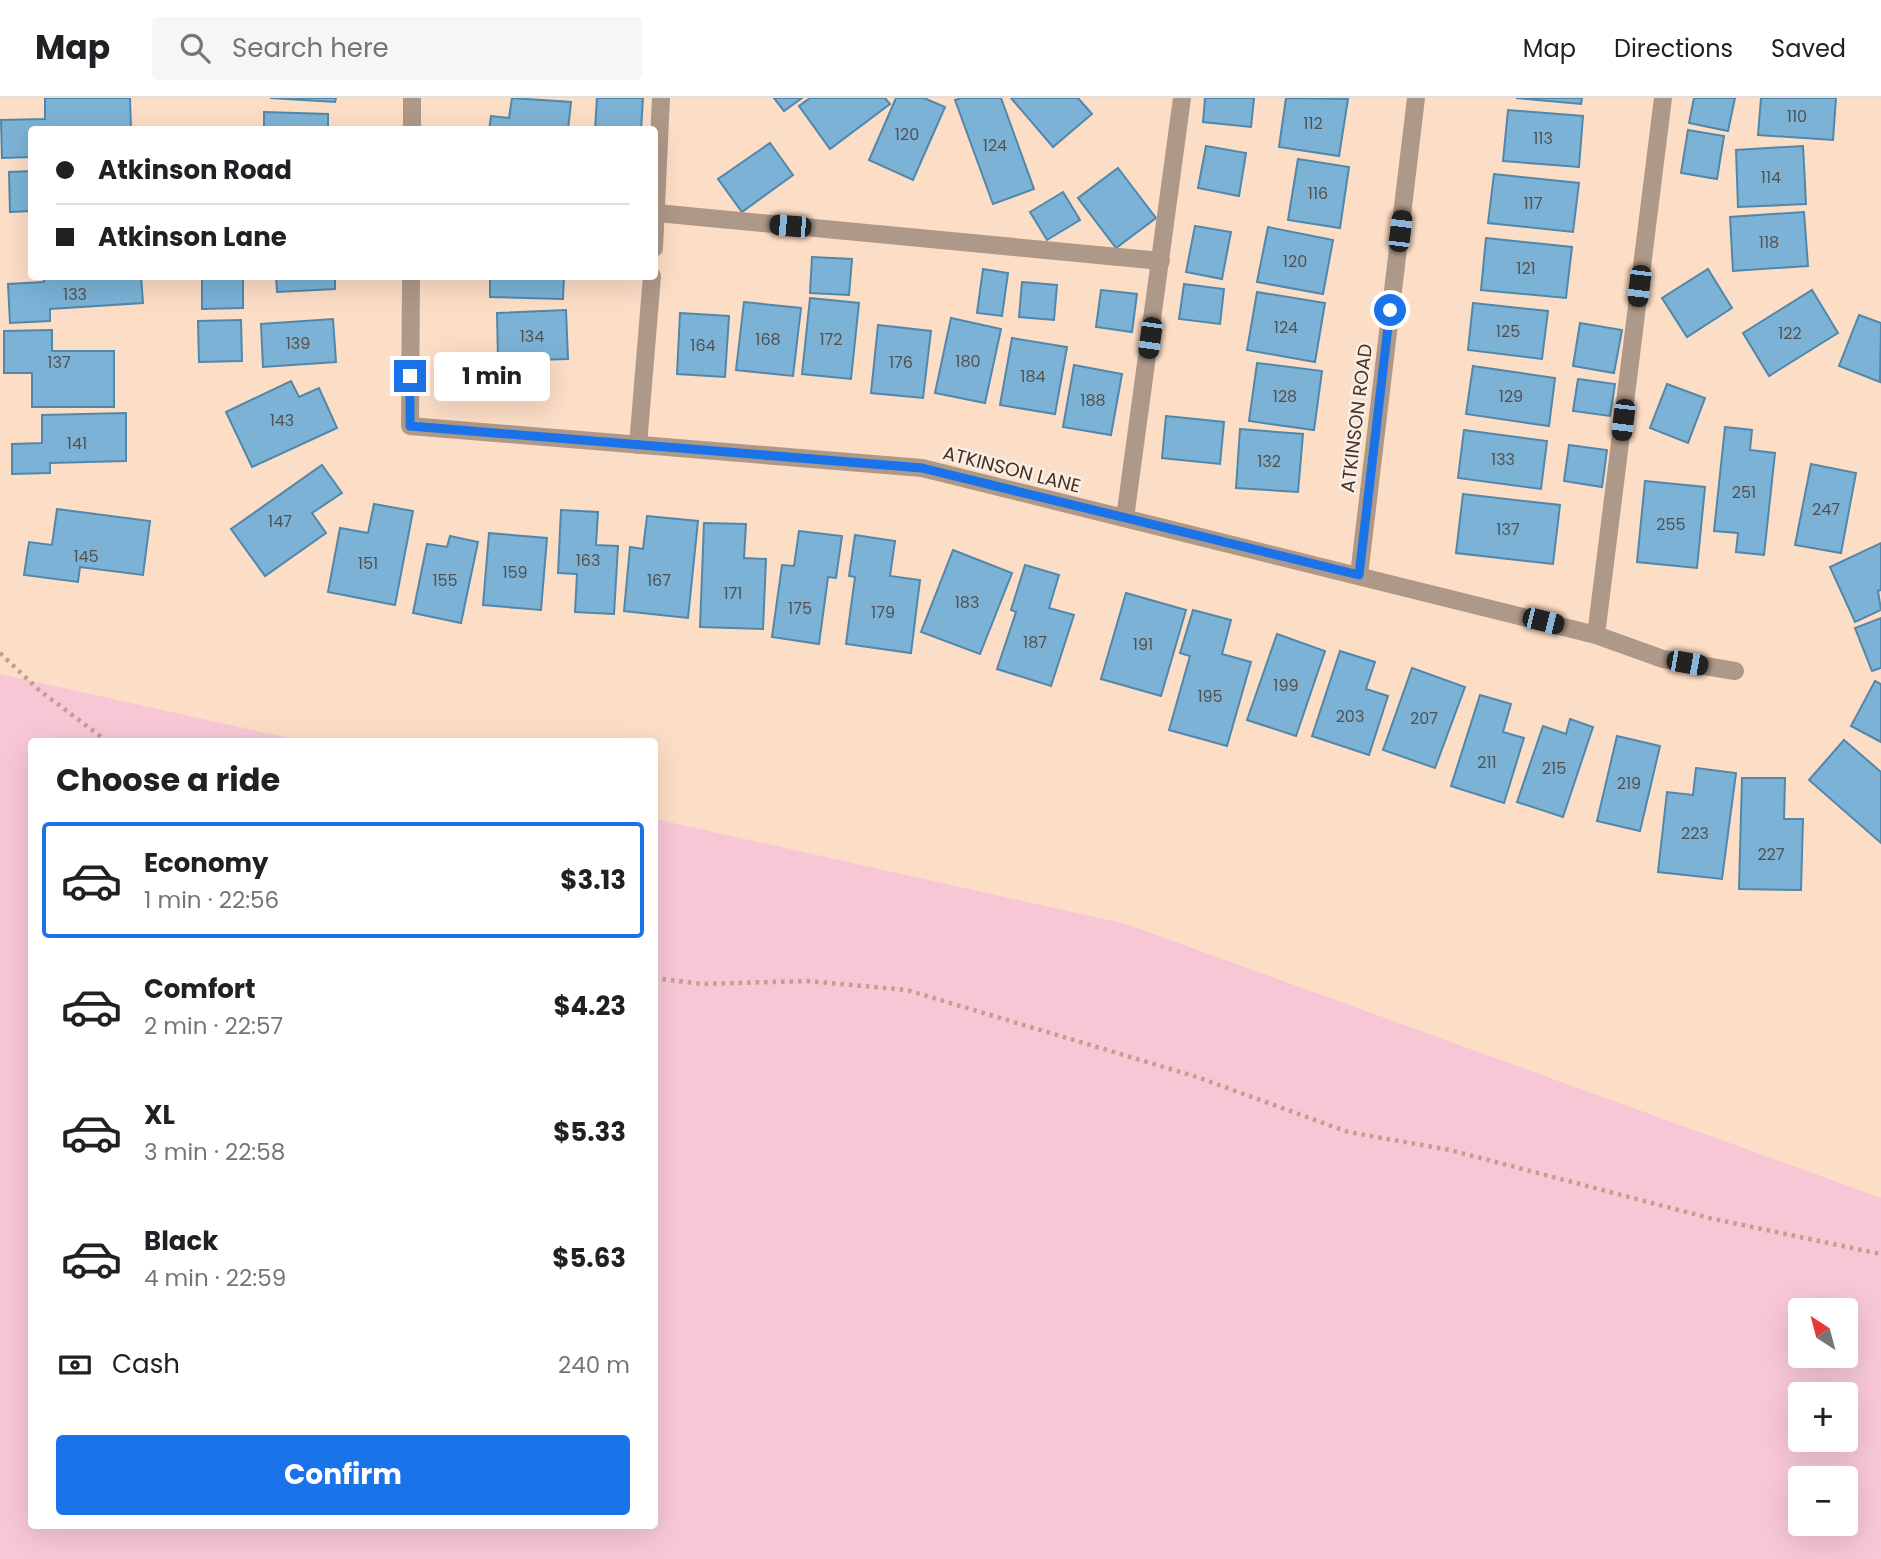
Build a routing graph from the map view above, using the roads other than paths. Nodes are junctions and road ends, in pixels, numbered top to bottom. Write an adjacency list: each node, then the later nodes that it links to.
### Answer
1 (412, 98): 6 (street)
2 (661, 98): 7 (street)
3 (1182, 98): 9 (street)
4 (1416, 98): 14 (street, ATKINSON ROAD)
5 (1663, 98): 15 (street)
6 (412, 126)
7 (658, 184)
8 (658, 213): 9 (street)
9 (1161, 261): 13 (street)
10 (411, 280): 12 (street, ATKINSON LANE)
11 (652, 280): 12 (street)
12 (638, 445): 13 (street, ATKINSON LANE)
13 (1125, 518): 14 (street, ATKINSON LANE)
14 (1359, 575): 15 (street, ATKINSON LANE)
15 (1595, 635): 16 (street, ATKINSON LANE)
16 (1735, 671)

